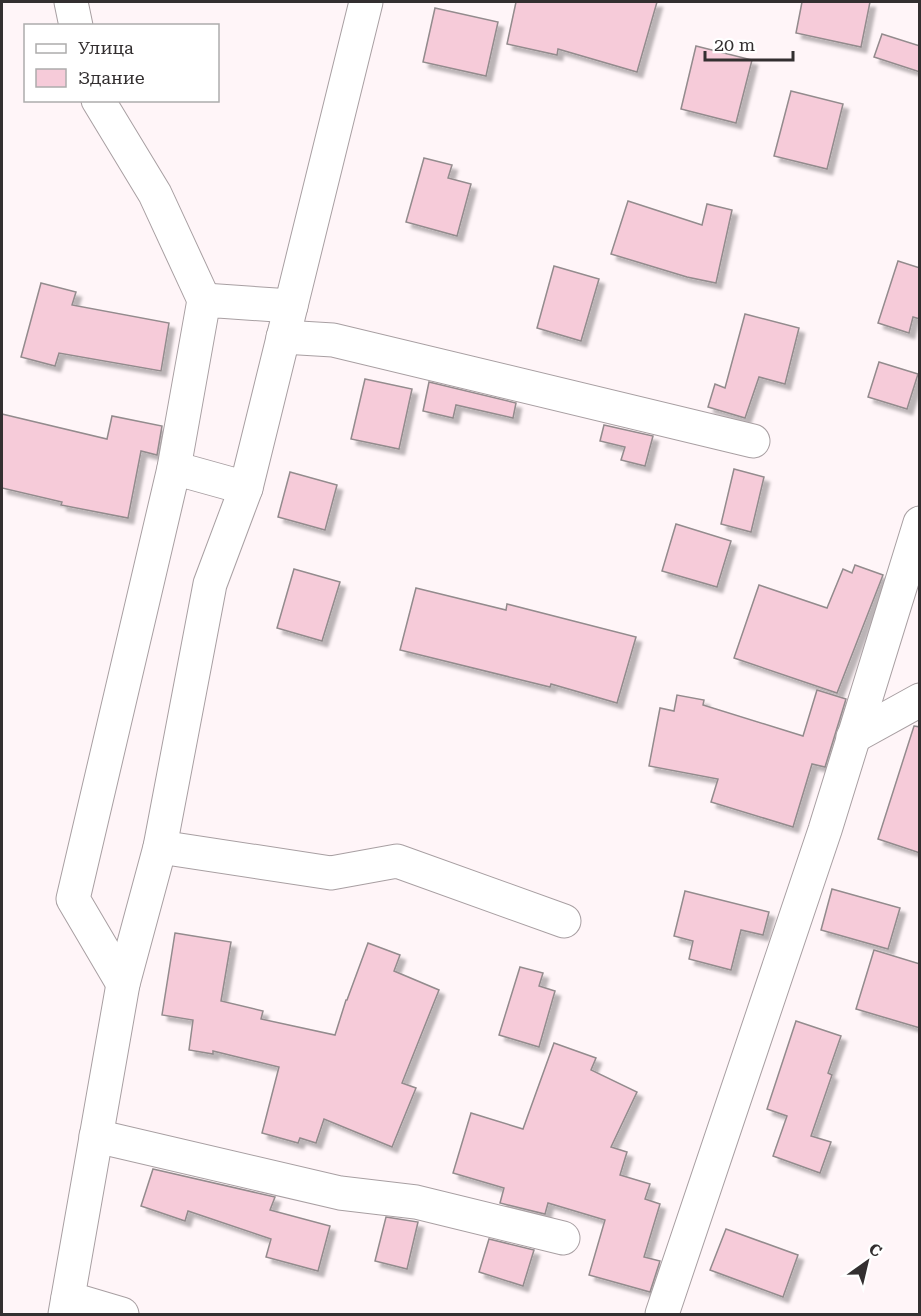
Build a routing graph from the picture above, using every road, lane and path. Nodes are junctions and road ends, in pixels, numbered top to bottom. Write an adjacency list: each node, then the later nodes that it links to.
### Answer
1 (71, 2): 3 (street)
2 (366, 2): 6 (street)
3 (76, 24)
4 (99, 102): 5 (street)
5 (204, 300): 6 (street); 9 (street)
6 (291, 306): 7 (street)
7 (283, 337): 8 (street); 10 (street)
8 (753, 441)
9 (174, 468): 10 (street); 16 (street)
10 (246, 488): 14 (street)
11 (920, 523): 13 (street)
12 (920, 700): 13 (street)
13 (853, 737): 21 (street)
14 (160, 847): 15 (street); 16 (street)
15 (564, 921)
16 (123, 984): 17 (street)
17 (96, 1136): 18 (street); 19 (street)
18 (563, 1238)
19 (67, 1306): 20 (street)
20 (122, 1314)
21 (662, 1314)

